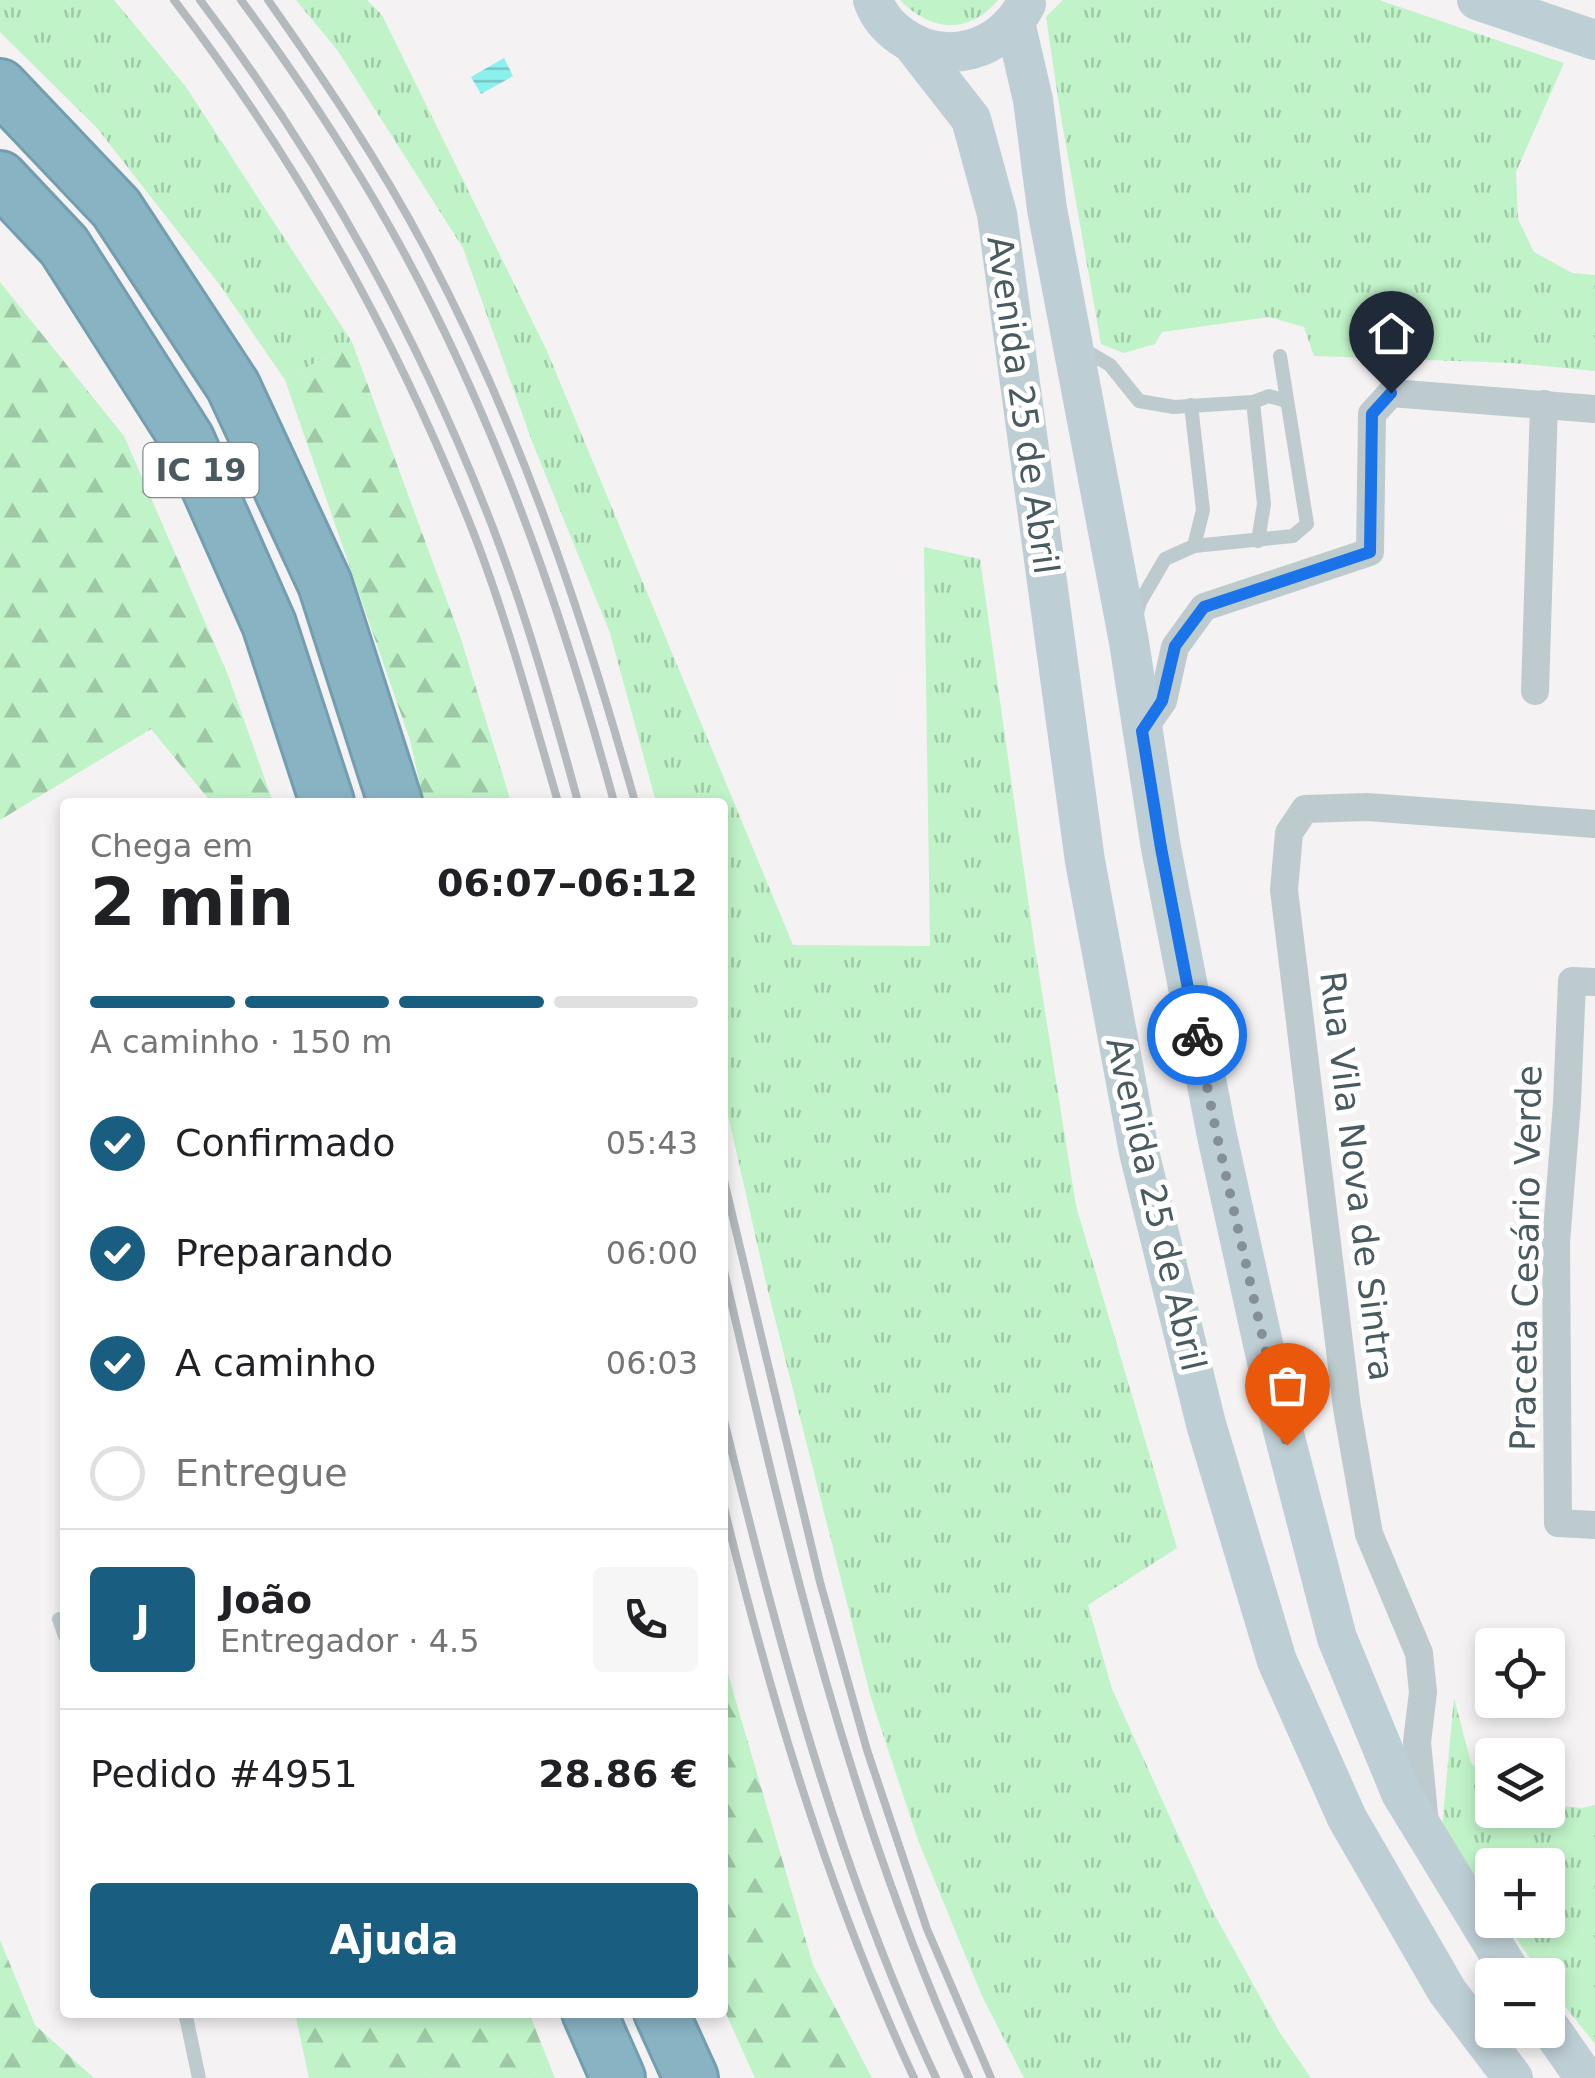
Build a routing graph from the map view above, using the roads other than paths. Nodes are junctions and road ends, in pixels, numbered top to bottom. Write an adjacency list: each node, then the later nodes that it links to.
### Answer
1 (872, 0): 5 (main road, Avenida 25 de Abril)
2 (1476, 0): 4 (main road)
3 (1021, 11): 5 (main road); 8 (main road, Avenida 25 de Abril)
4 (1595, 40)
5 (914, 46): 34 (main road, Avenida 25 de Abril)
6 (0, 86): 21 (highway, IC 19)
7 (0, 178): 20 (highway, IC 19)
8 (1073, 343): 13 (lane); 17 (main road, Avenida 25 de Abril)
9 (1280, 356): 10 (lane)
10 (1286, 400): 11 (lane); 15 (lane)
11 (1253, 402): 13 (lane); 15 (lane)
12 (1544, 404): 14 (street); 18 (street); 19 (street)
13 (1190, 405): 16 (lane)
14 (1595, 409)
15 (1258, 541): 16 (lane)
16 (1194, 546): 17 (lane)
17 (1129, 642): 19 (main road, Avenida 25 de Abril)
18 (1535, 691)
19 (1142, 731): 25 (main road, Avenida 25 de Abril)
20 (326, 798)
21 (394, 798)
22 (1595, 824): 25 (street, Rua Vila Nova de Sintra)
23 (1595, 982): 24 (street, Praceta Cesário Verde)
24 (1595, 1525)
25 (1426, 1836): 26 (main road, Avenida 25 de Abril)
26 (1501, 1958)
27 (186, 2018): 31 (lane)
28 (592, 2018): 32 (highway)
29 (664, 2018): 33 (highway)
30 (1564, 2048): 35 (main road)
31 (199, 2078)
32 (618, 2078)
33 (691, 2078)
34 (1513, 2078)
35 (1584, 2078)

